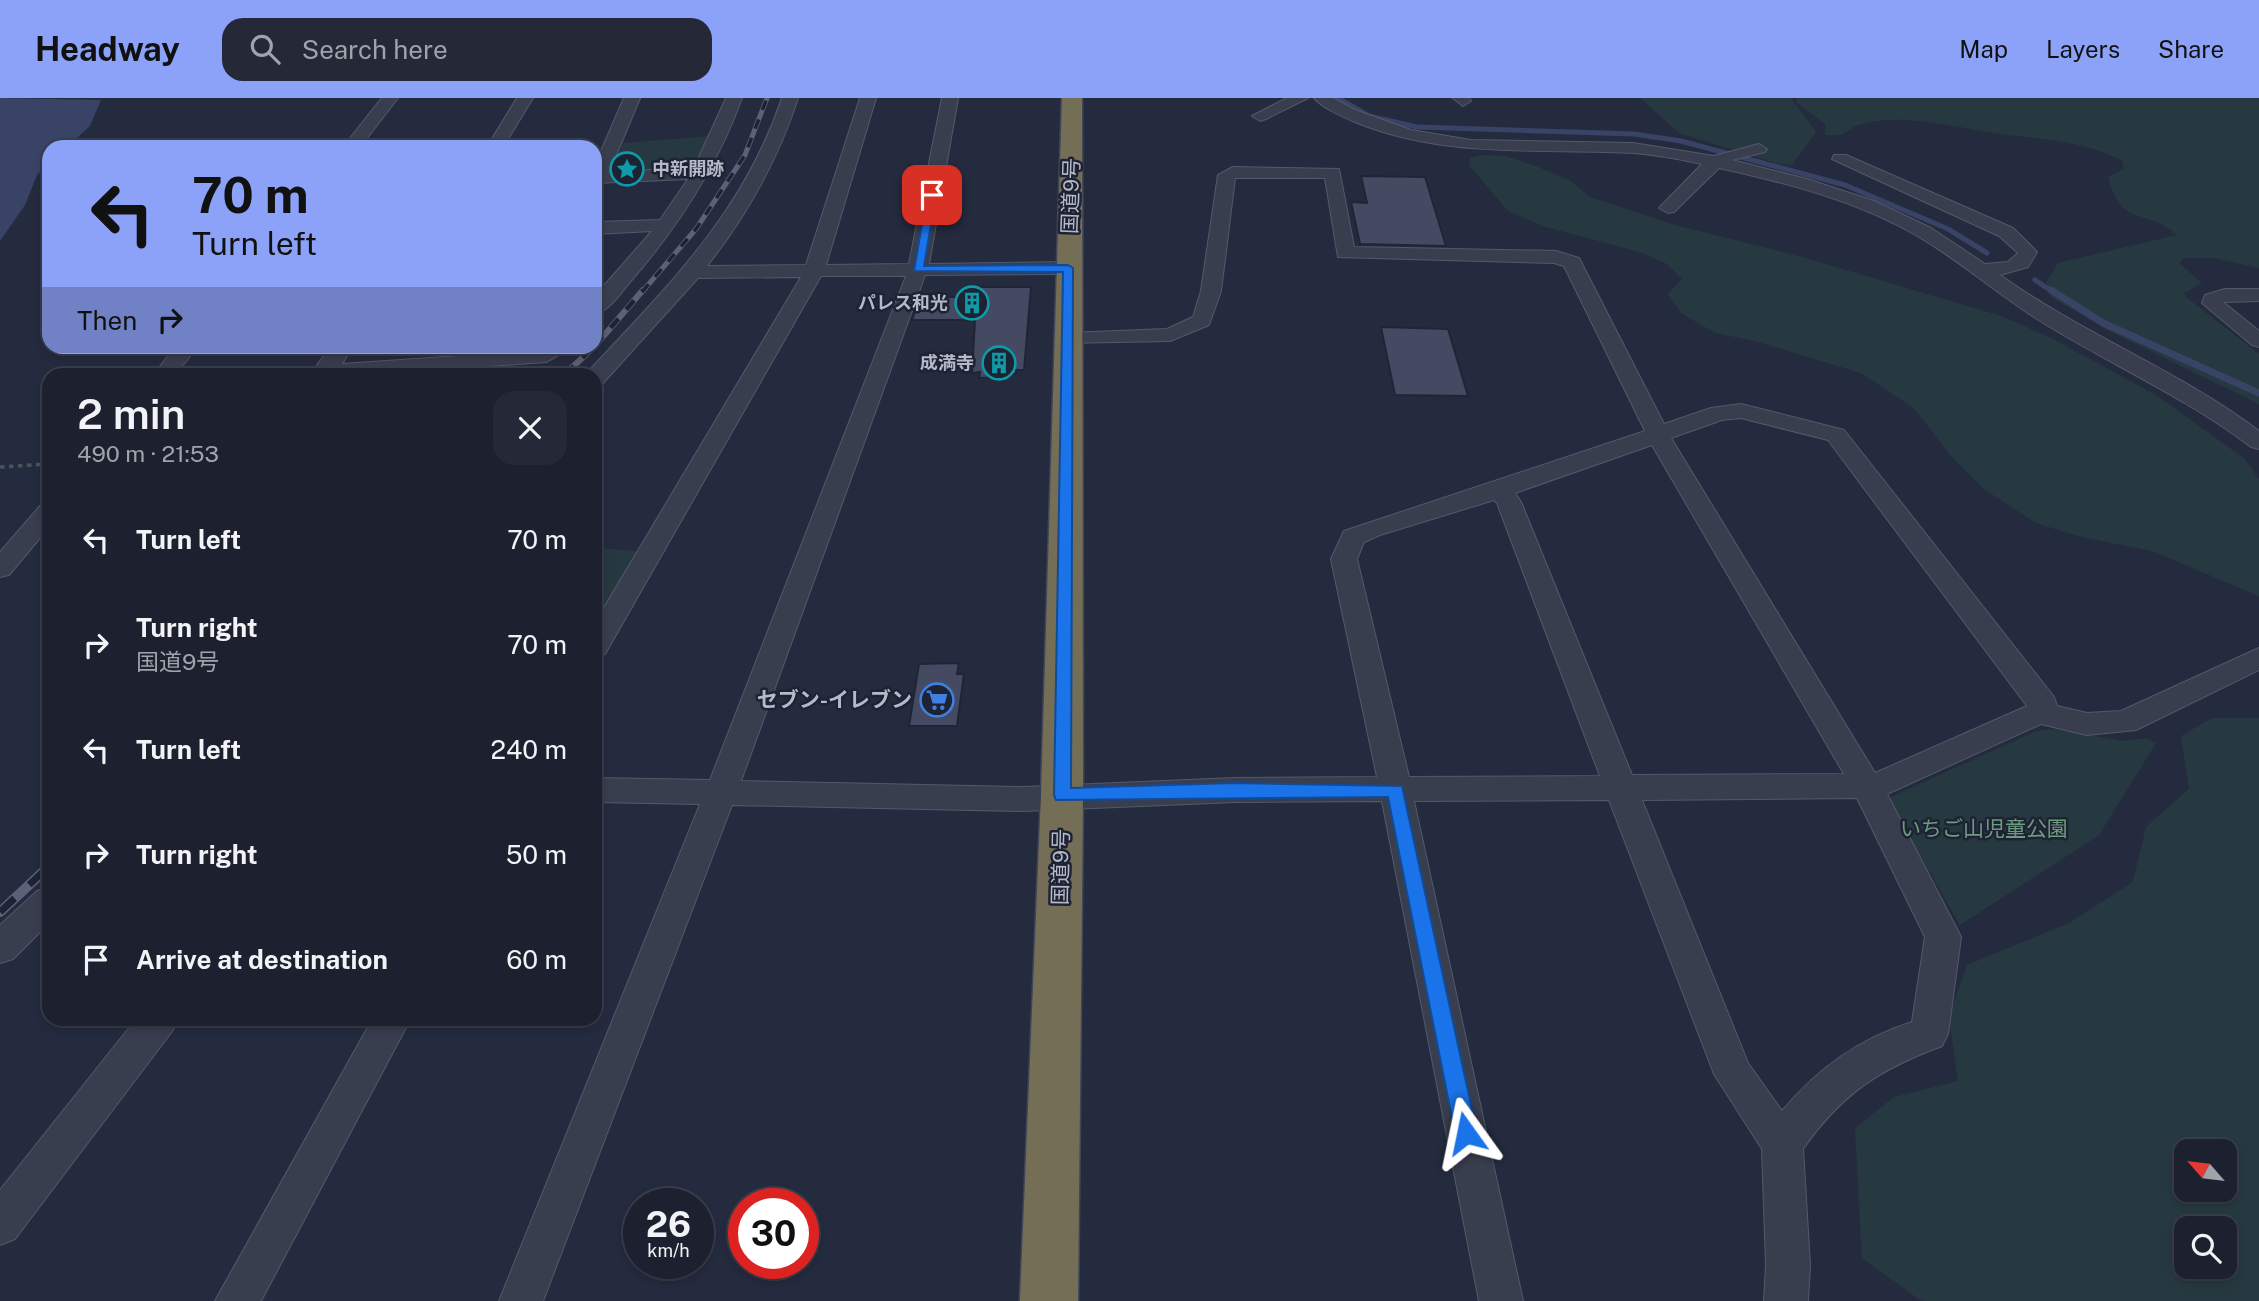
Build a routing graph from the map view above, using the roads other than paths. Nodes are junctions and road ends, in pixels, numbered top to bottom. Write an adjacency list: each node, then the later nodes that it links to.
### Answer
1 (390, 98): 12 (street)
2 (524, 98): 13 (street)
3 (632, 98): 17 (street)
4 (734, 98): 18 (street)
5 (790, 98): 27 (street)
6 (868, 98): 26 (street)
7 (950, 98): 24 (street)
8 (1072, 98): 23 (highway, 国道9号)
9 (1300, 98): 11 (street)
10 (1322, 98): 15 (street)
11 (1260, 116)
12 (357, 140)
13 (499, 140)
14 (1759, 149): 15 (street)
15 (1722, 157): 20 (street); 25 (street)
16 (1840, 159): 25 (street)
17 (602, 167)
18 (699, 173): 19 (street); 21 (street)
19 (602, 178)
20 (1668, 208)
21 (664, 225): 22 (street); 28 (street)
22 (602, 228)
23 (1068, 268): 24 (street); 32 (highway, 国道9号)
24 (918, 269): 26 (street); 55 (street)
25 (1981, 270): 44 (street)
26 (814, 271): 27 (street); 48 (street)
27 (693, 272): 42 (street)
28 (616, 285): 29 (street); 31 (street)
29 (602, 286)
30 (2259, 295): 33 (street)
31 (602, 300)
32 (1068, 339): 43 (street); 56 (highway, 国道9号)
33 (2259, 341)
34 (181, 354): 38 (street)
35 (337, 354): 39 (street)
36 (519, 354): 40 (street)
37 (548, 354): 41 (street)
38 (170, 368)
39 (333, 368)
40 (370, 368)
41 (533, 368)
42 (602, 371)
43 (1658, 435): 45 (street); 50 (street); 52 (street)
44 (2259, 442)
45 (1500, 490): 51 (street); 54 (street)
46 (42, 519): 47 (street)
47 (0, 569)
48 (602, 636)
49 (2259, 658): 50 (street)
50 (2039, 713): 52 (street)
51 (1620, 786): 52 (street); 54 (street); 61 (street)
52 (1867, 786): 61 (street)
53 (602, 790): 55 (street)
54 (1396, 791): 56 (street); 67 (street)
55 (721, 792): 56 (street); 65 (street)
56 (1062, 795): 66 (highway, 国道9号)
57 (42, 908): 58 (street)
58 (0, 948)
59 (154, 1026): 62 (street)
60 (389, 1026): 64 (street)
61 (1782, 1143): 63 (street)
62 (0, 1224)
63 (1793, 1298)
64 (237, 1301)
65 (521, 1301)
66 (1049, 1301)
67 (1501, 1301)

